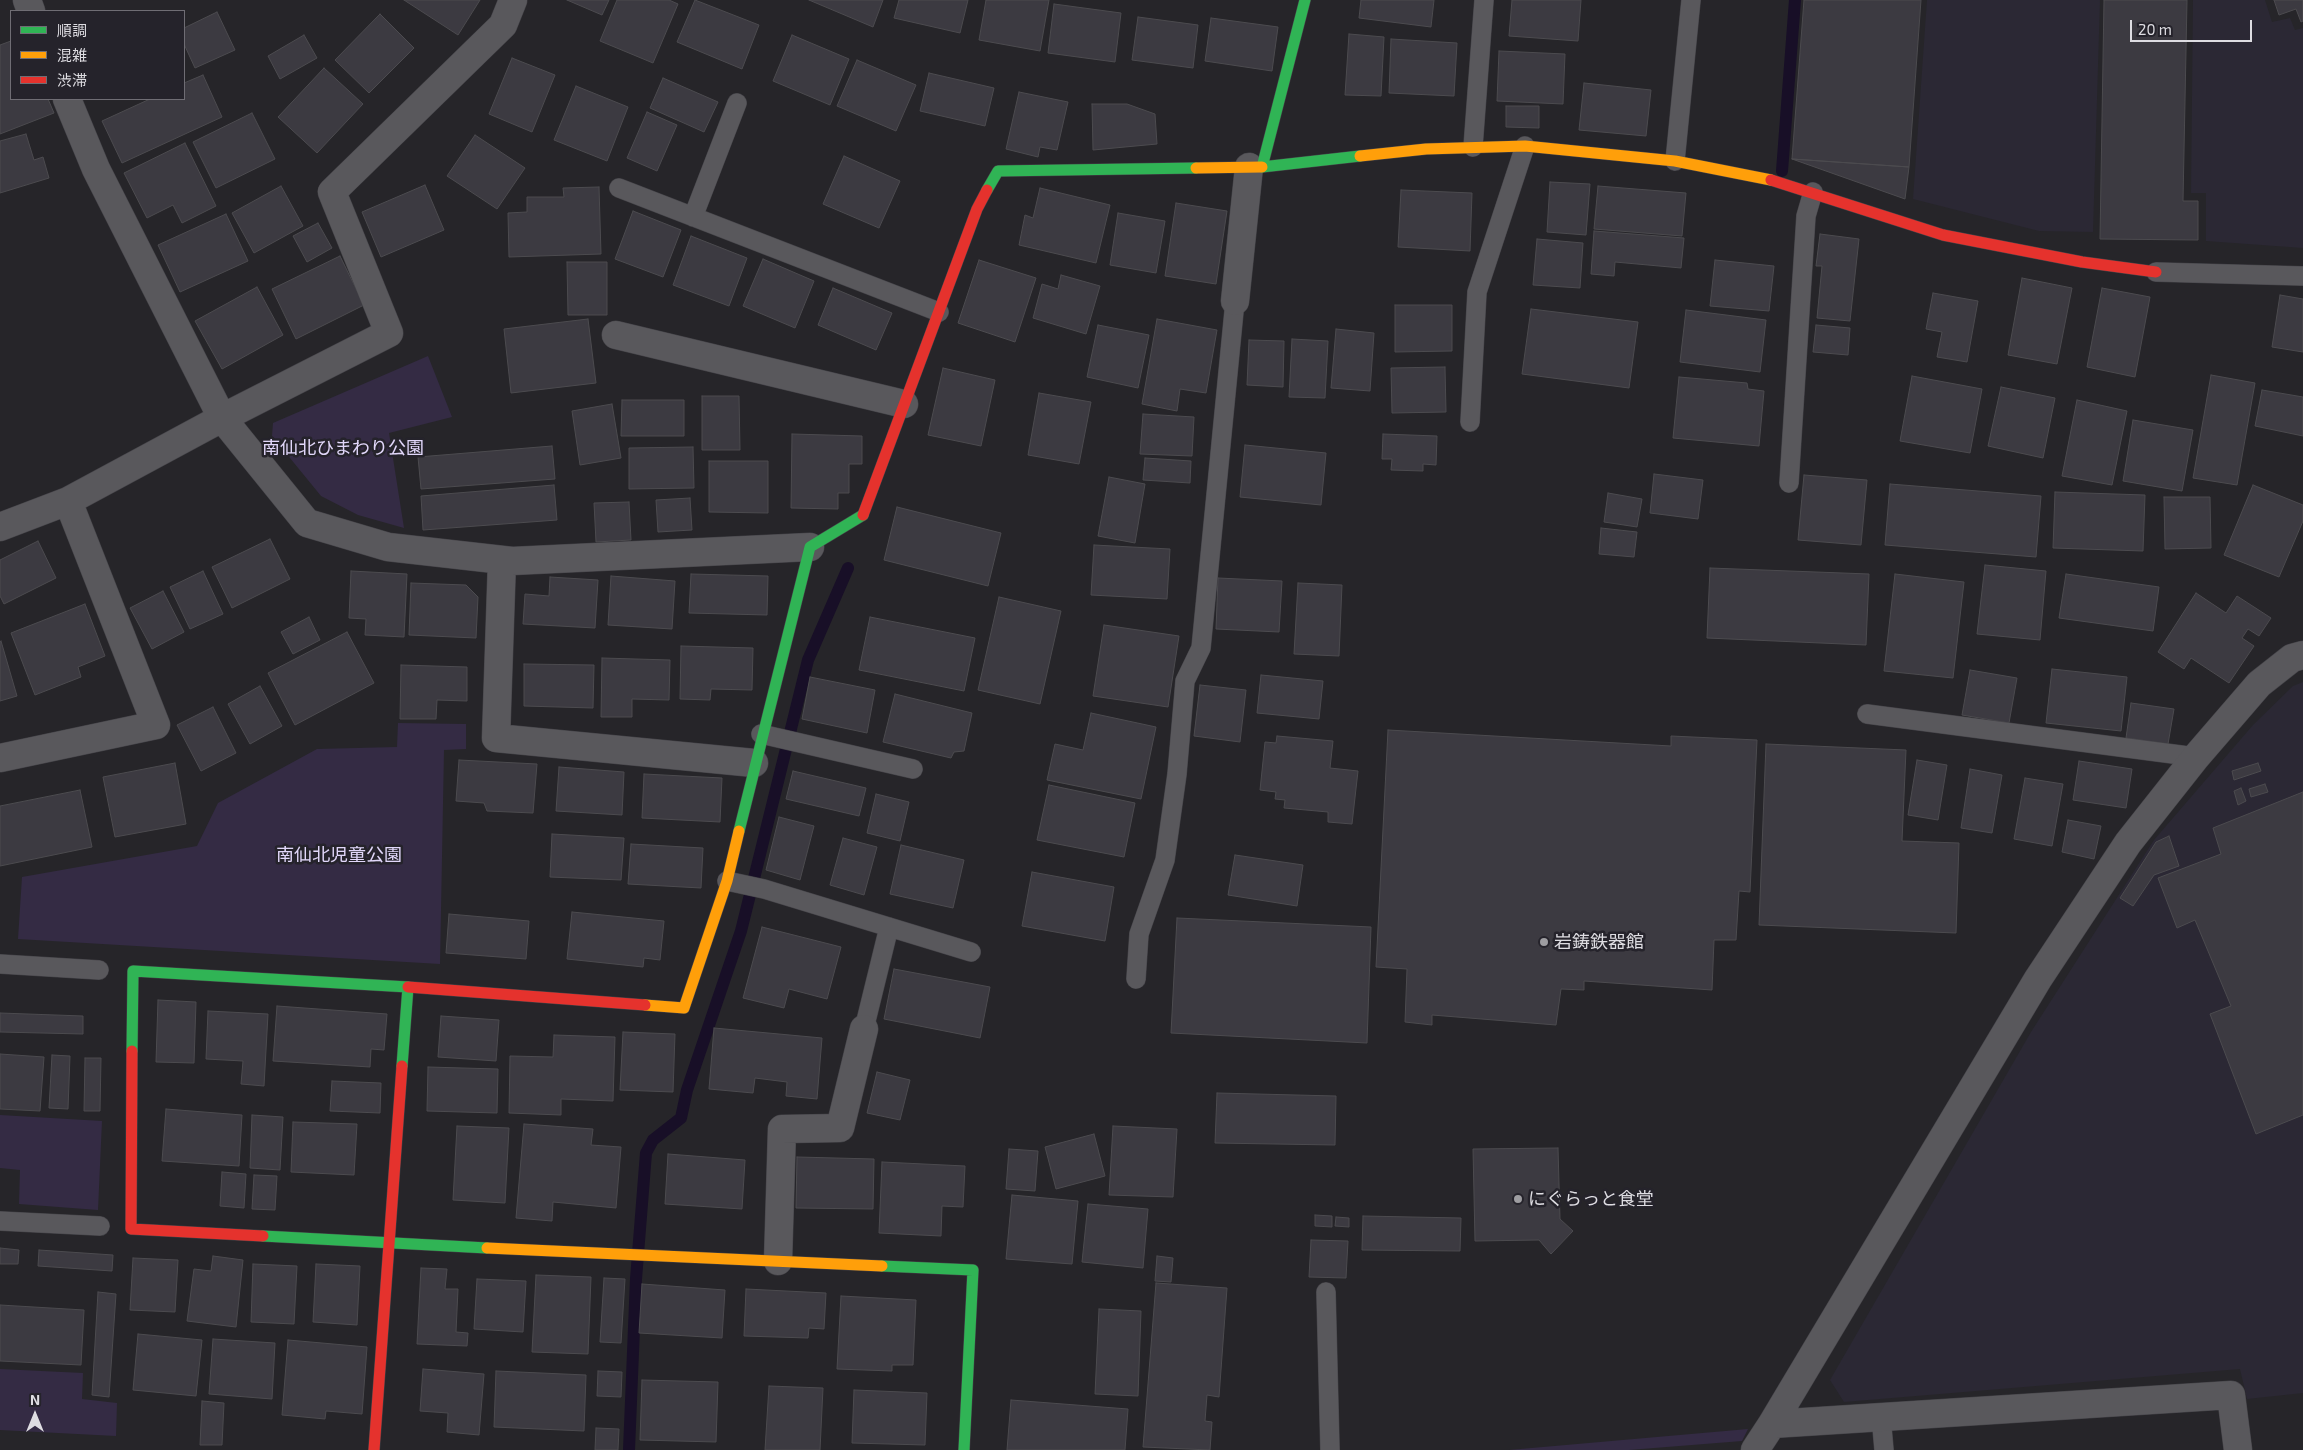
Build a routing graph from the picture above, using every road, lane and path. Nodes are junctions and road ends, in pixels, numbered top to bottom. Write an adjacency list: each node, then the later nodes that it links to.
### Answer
1 (513, 0): 20 (street)
2 (1305, 0): 10 (street)
3 (1484, 0): 8 (lane)
4 (1691, 0): 9 (lane)
5 (68, 100): 20 (street)
6 (738, 103): 13 (lane)
7 (1525, 146): 8 (street); 9 (street); 21 (lane)
8 (1473, 147): 10 (street)
9 (1675, 161): 12 (street)
10 (1256, 167): 16 (street); 17 (street)
11 (619, 188): 13 (lane)
12 (1813, 192): 14 (street); 22 (lane)
13 (693, 217): 17 (lane)
14 (2156, 272): 15 (lane)
15 (2303, 276)
16 (1235, 301): 39 (lane)
17 (939, 312): 19 (street)
18 (616, 335): 19 (street)
19 (904, 404): 25 (street)
20 (222, 418): 23 (street); 26 (street)
21 (1470, 422)
22 (1789, 483)
23 (68, 501): 24 (street); 31 (street)
24 (0, 527)
25 (810, 547): 26 (street); 29 (street)
26 (502, 560): 32 (street)
27 (2303, 655): 30 (street)
28 (1867, 714): 30 (lane)
29 (761, 734): 32 (street); 33 (lane)
30 (2196, 757): 48 (street)
31 (0, 758)
32 (754, 763): 34 (street)
33 (913, 770)
34 (735, 883): 35 (lane); 40 (street)
35 (889, 926): 36 (lane); 41 (lane)
36 (971, 952)
37 (0, 964): 38 (lane)
38 (99, 970)
39 (1136, 979)
40 (408, 987): 44 (street); 44 (street)
41 (864, 1029): 45 (street)
42 (0, 1221): 43 (lane)
43 (100, 1226)
44 (389, 1244): 45 (street); 49 (street)
45 (778, 1261): 50 (street)
46 (1326, 1292): 51 (lane)
47 (1881, 1416): 48 (street); 53 (lane); 54 (street)
48 (1772, 1424): 52 (street)
49 (374, 1450)
50 (964, 1450)
51 (1330, 1450)
52 (1755, 1450)
53 (1884, 1450)
54 (2238, 1450)

